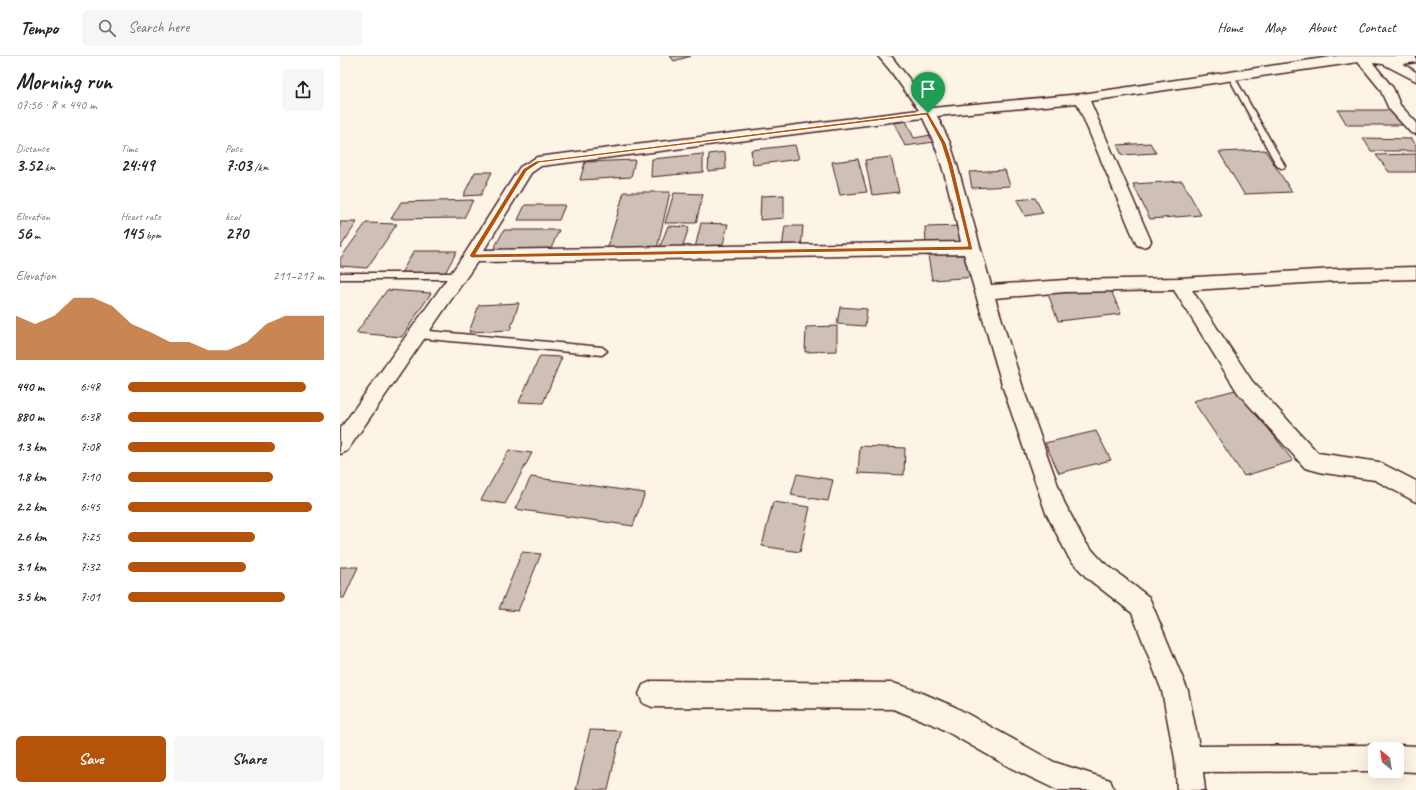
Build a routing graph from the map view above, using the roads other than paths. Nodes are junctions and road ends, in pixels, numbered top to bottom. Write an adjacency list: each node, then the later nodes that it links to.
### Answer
1 (884, 56): 8 (street)
2 (1361, 57): 4 (street); 5 (street); 9 (street)
3 (1416, 58): 4 (street)
4 (1386, 60): 6 (street)
5 (1231, 76): 7 (street); 10 (lane)
6 (1416, 77)
7 (1082, 98): 8 (street); 11 (street)
8 (928, 113): 12 (street); 13 (street)
9 (1416, 130)
10 (1281, 166)
11 (1143, 241)
12 (971, 248): 13 (street); 18 (street)
13 (472, 256): 16 (street)
14 (1416, 273): 17 (street)
15 (340, 276): 16 (lane)
16 (457, 276): 19 (street)
17 (1179, 284): 18 (street); 22 (street)
18 (984, 292): 26 (street)
19 (418, 334): 20 (lane); 21 (street)
20 (602, 351)
21 (340, 444)
22 (1416, 492)
23 (652, 694): 28 (street)
24 (1368, 758): 26 (street)
25 (1404, 758): 27 (street)
26 (1188, 759): 29 (street)
27 (1416, 759)
28 (1100, 790)
29 (1191, 790)

